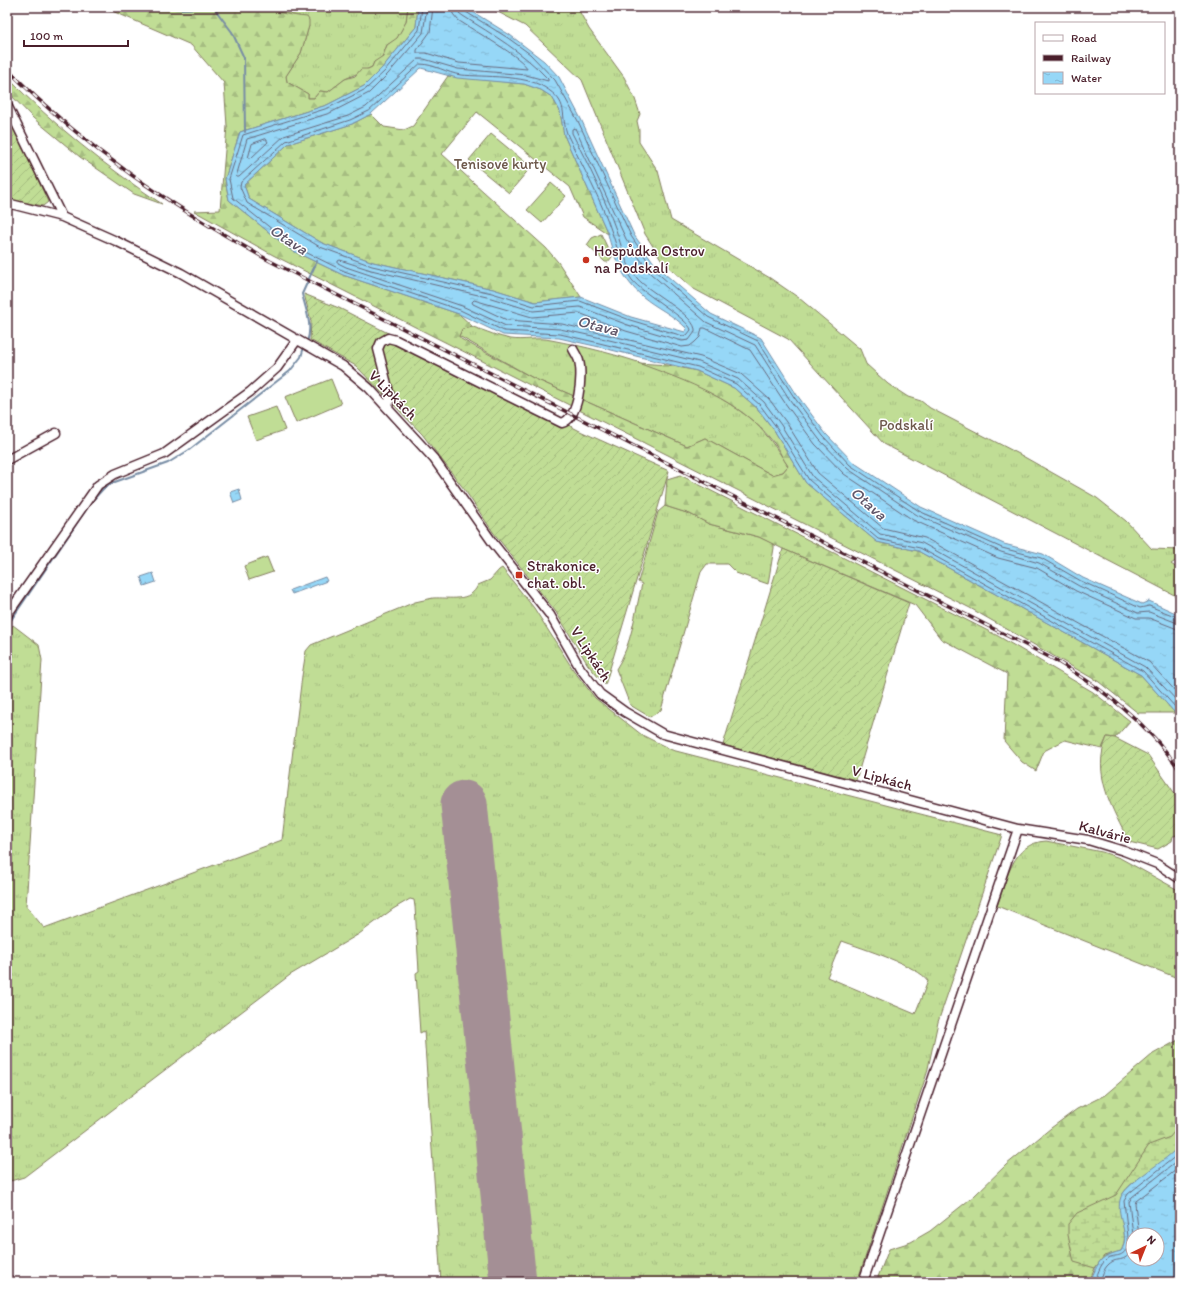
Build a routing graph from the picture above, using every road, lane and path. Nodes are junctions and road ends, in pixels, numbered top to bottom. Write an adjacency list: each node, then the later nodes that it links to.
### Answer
1 (7, 105): 3 (street)
2 (7, 203): 3 (street, V Lipkách)
3 (62, 217): 4 (street, V Lipkách)
4 (297, 340): 6 (street, V Lipkách); 9 (street)
5 (574, 349): 6 (street)
6 (388, 408): 10 (street, V Lipkách)
7 (56, 433): 8 (street)
8 (7, 460)
9 (7, 615)
10 (1018, 829): 11 (street, Kalvárie); 12 (street)
11 (1180, 879)
12 (863, 1282)

